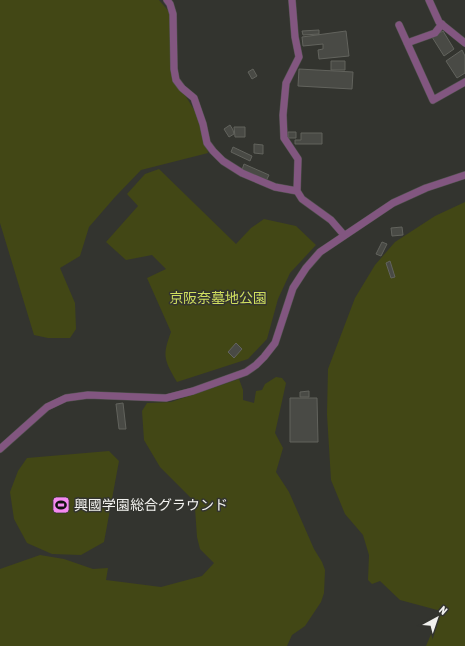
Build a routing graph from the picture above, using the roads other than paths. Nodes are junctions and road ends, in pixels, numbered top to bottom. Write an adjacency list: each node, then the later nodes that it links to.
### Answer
1 (167, 0): 10 (street)
2 (292, 0): 10 (street)
3 (429, 0): 4 (street)
4 (442, 24): 6 (street); 7 (street)
5 (399, 25): 6 (street)
6 (407, 43): 8 (street)
7 (465, 43)
8 (465, 82)
9 (465, 175): 11 (street)
10 (297, 191): 11 (street)
11 (344, 235): 12 (street)
12 (0, 449)

